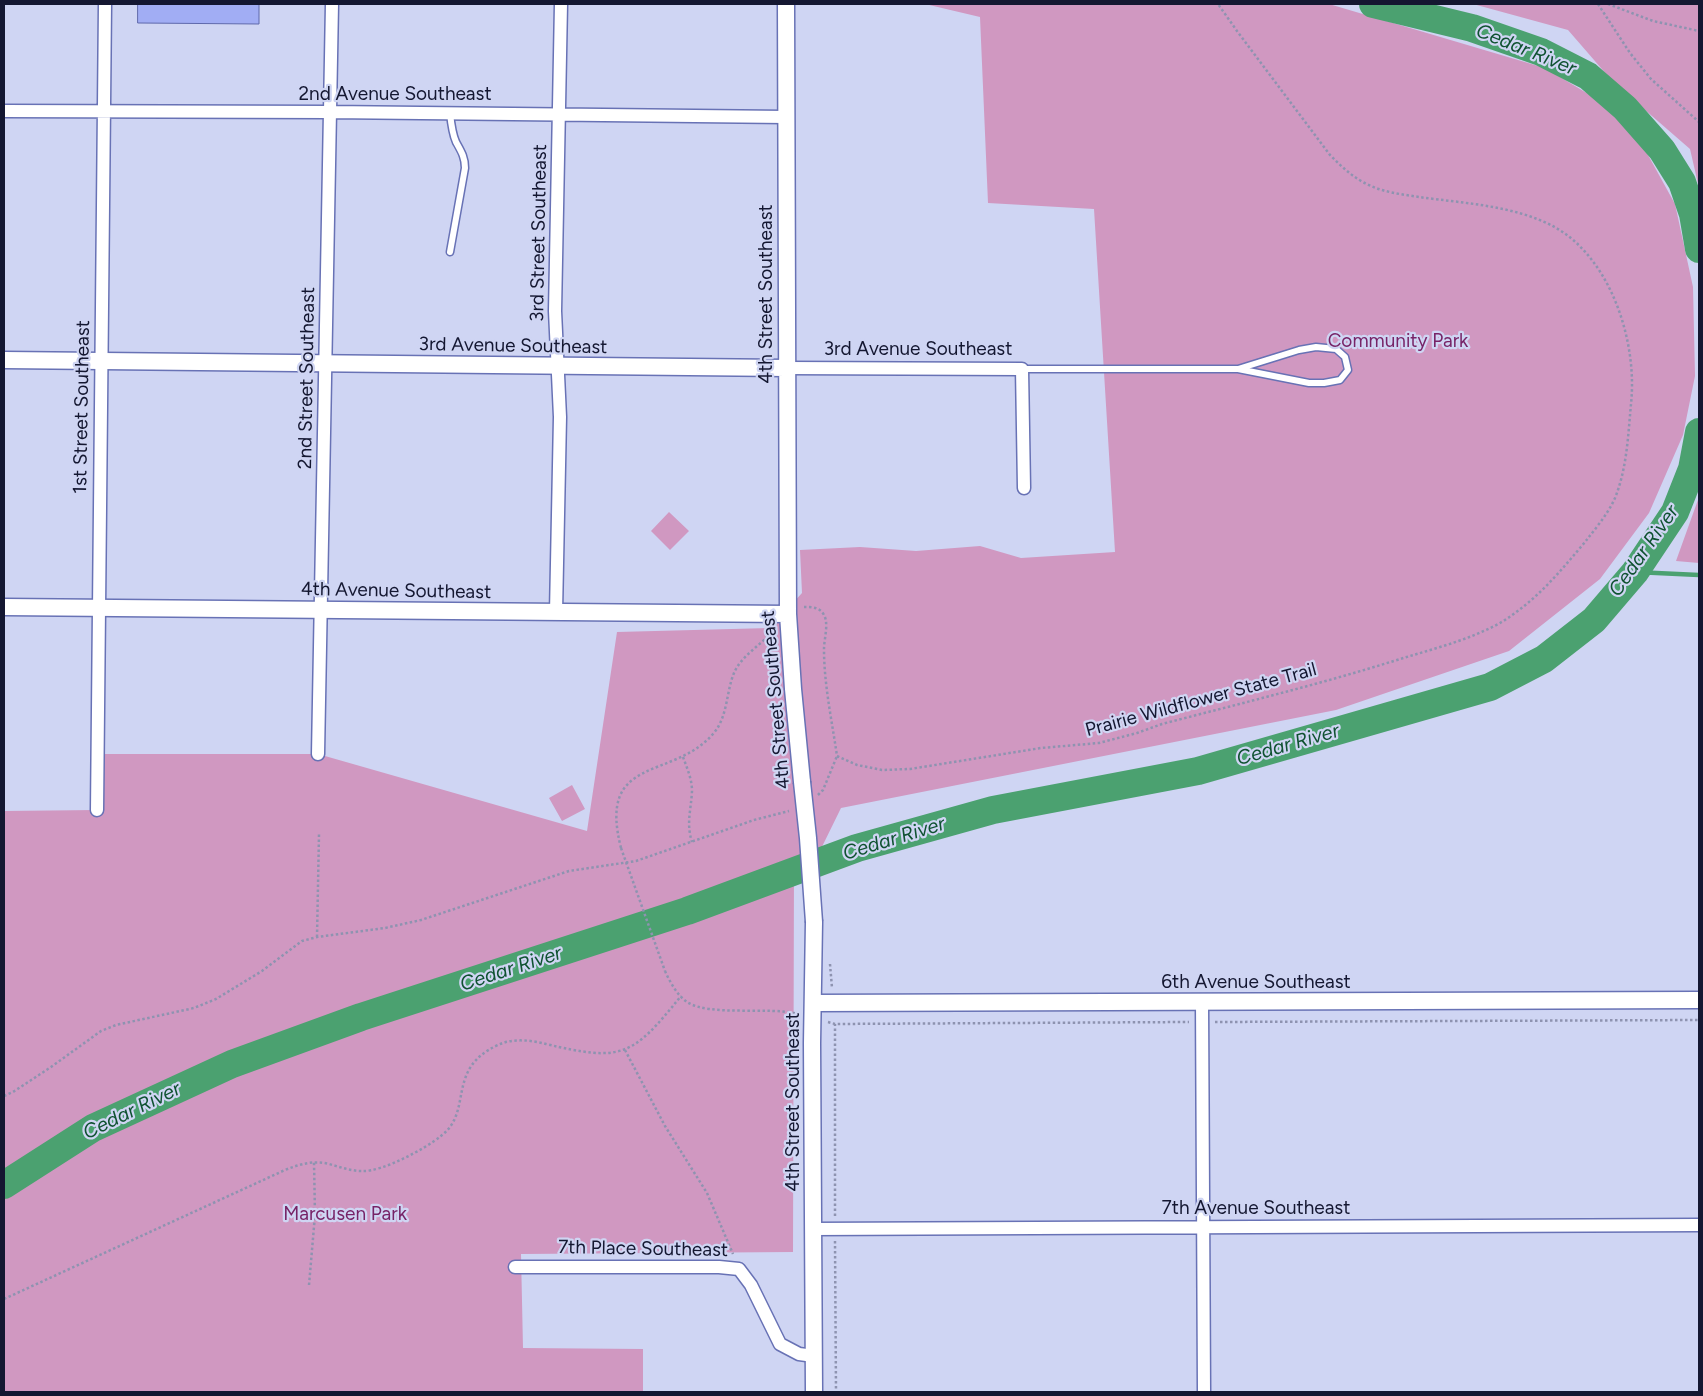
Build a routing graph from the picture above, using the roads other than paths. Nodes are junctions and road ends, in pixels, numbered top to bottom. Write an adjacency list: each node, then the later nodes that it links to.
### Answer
1 (105, 4): 6 (street, 1st Street Southeast)
2 (332, 4): 7 (street, 2nd Street Southeast)
3 (561, 4): 9 (street, 3rd Street Southeast)
4 (786, 4): 10 (street, 4th Street Southeast)
5 (4, 111): 6 (street, 2nd Avenue Southeast)
6 (105, 111): 7 (street, 2nd Avenue Southeast); 13 (street, 1st Street Southeast)
7 (330, 112): 8 (street, 2nd Avenue Southeast); 14 (street, 2nd Street Southeast)
8 (450, 114): 9 (street, 2nd Avenue Southeast); 11 (lane)
9 (559, 114): 10 (street, 2nd Avenue Southeast); 15 (street, 3rd Street Southeast)
10 (786, 118): 16 (street, 4th Street Southeast)
11 (450, 252)
12 (4, 360): 13 (street, 3rd Avenue Southeast)
13 (102, 360): 14 (street, 3rd Avenue Southeast); 21 (street, 1st Street Southeast)
14 (326, 364): 15 (street, 3rd Avenue Southeast); 22 (street, 2nd Street Southeast)
15 (558, 366): 16 (street, 3rd Avenue Southeast); 23 (street, 3rd Street Southeast)
16 (786, 368): 17 (street, 3rd Avenue Southeast); 24 (street, 4th Street Southeast)
17 (1022, 369): 18 (lane); 19 (street)
18 (1238, 369): 18 (lane)
19 (1024, 488)
20 (4, 607): 21 (street, 4th Avenue Southeast)
21 (98, 608): 22 (street, 4th Avenue Southeast); 26 (street, 1st Street Southeast)
22 (322, 610): 23 (street, 4th Avenue Southeast); 25 (street, 2nd Street Southeast)
23 (556, 612): 24 (street, 4th Avenue Southeast)
24 (788, 614): 29 (street, 4th Street Southeast, bridge)
25 (318, 754)
26 (96, 810)
27 (1699, 1000): 28 (street, 6th Avenue Southeast)
28 (1202, 1002): 29 (street, 6th Avenue Southeast); 31 (street)
29 (813, 1011): 32 (street, 4th Street Southeast)
30 (1699, 1225): 31 (street, 7th Avenue Southeast)
31 (1204, 1227): 32 (street, 7th Avenue Southeast); 36 (street)
32 (812, 1229): 34 (street, 4th Street Southeast)
33 (515, 1267): 34 (street, 7th Place Southeast)
34 (814, 1356): 35 (street, 4th Street Southeast)
35 (814, 1392)
36 (1204, 1392)

